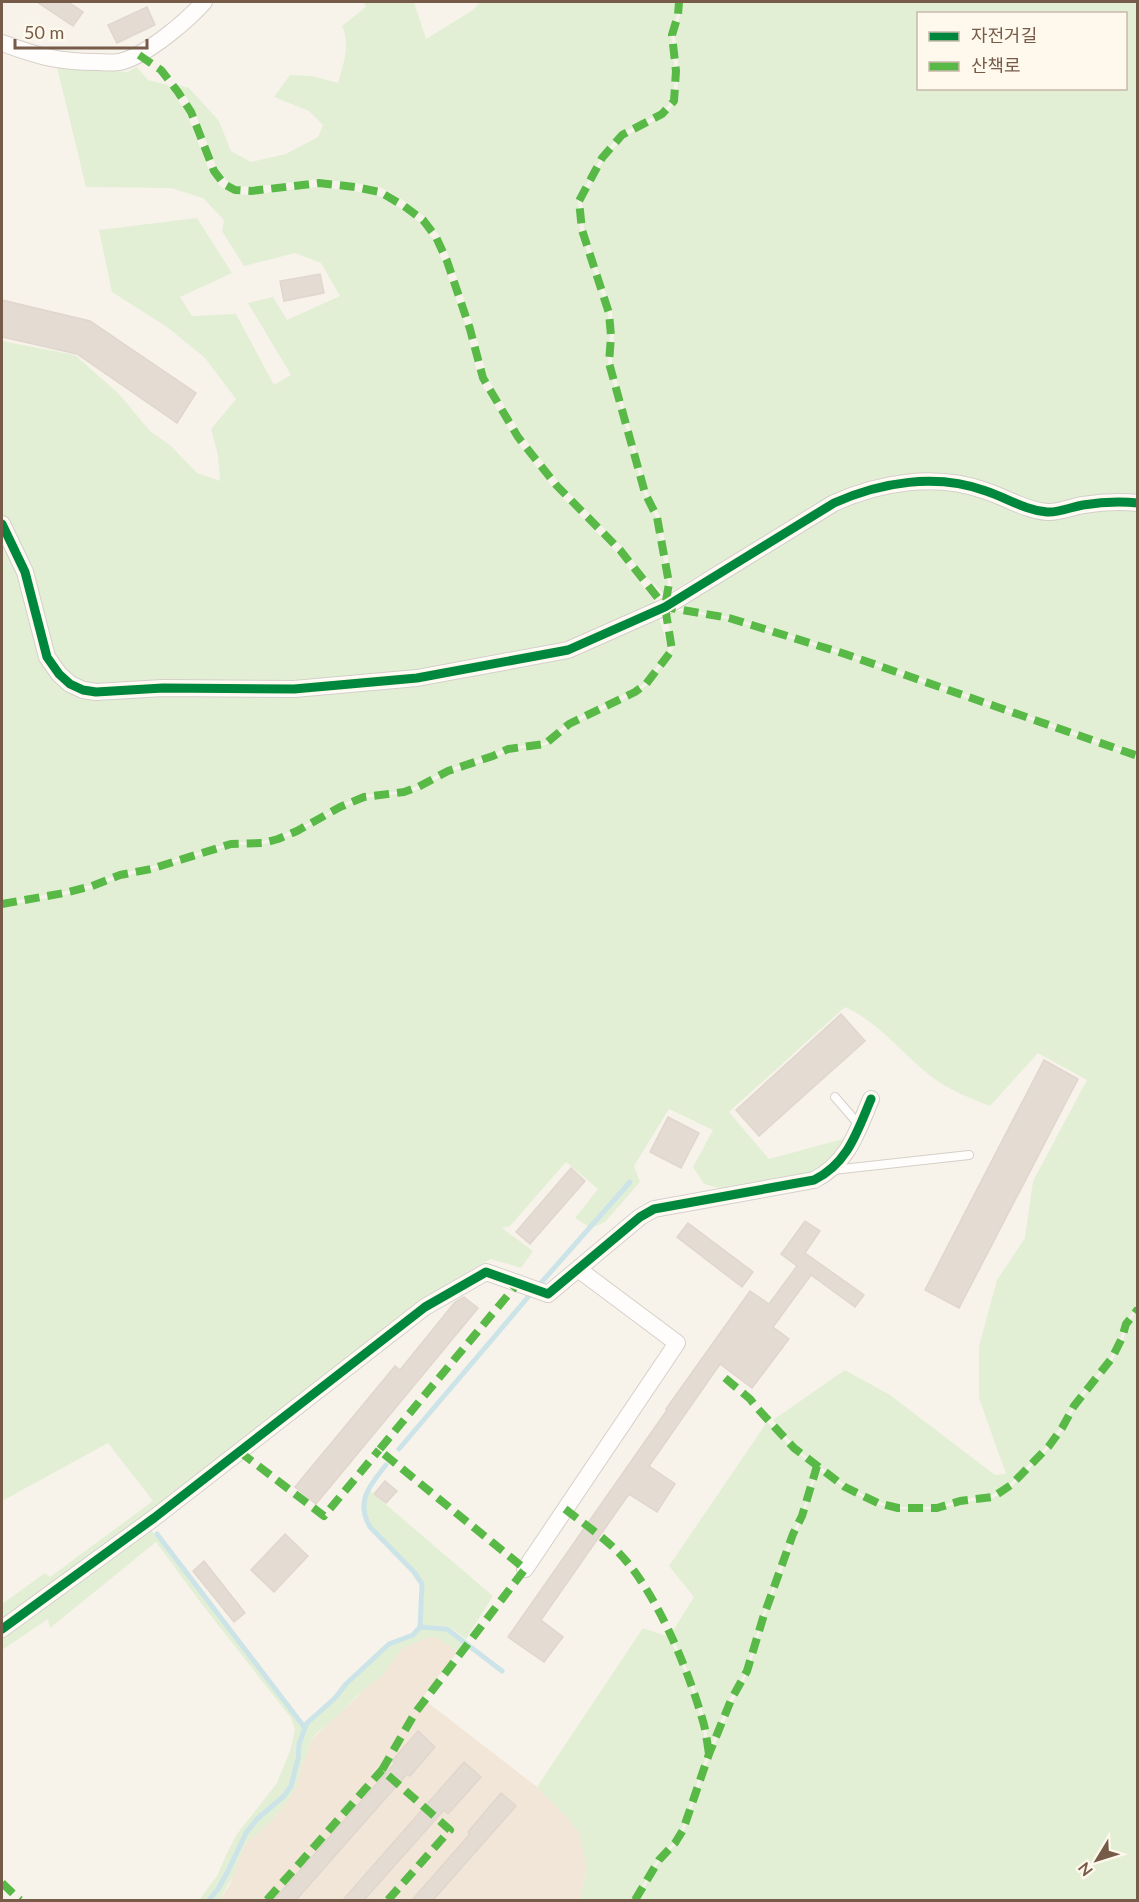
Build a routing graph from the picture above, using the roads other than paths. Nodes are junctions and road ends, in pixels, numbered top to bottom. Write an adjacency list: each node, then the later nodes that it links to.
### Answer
1 (204, 2): 2 (street)
2 (2, 43)
3 (1137, 503): 4 (street)
4 (2, 524)
5 (835, 1097): 7 (lane)
6 (871, 1099): 7 (street)
7 (860, 1126): 9 (street)
8 (969, 1155): 9 (lane)
9 (830, 1171): 10 (street)
10 (578, 1269): 11 (street); 12 (street)
11 (525, 1569)
12 (2, 1629)

